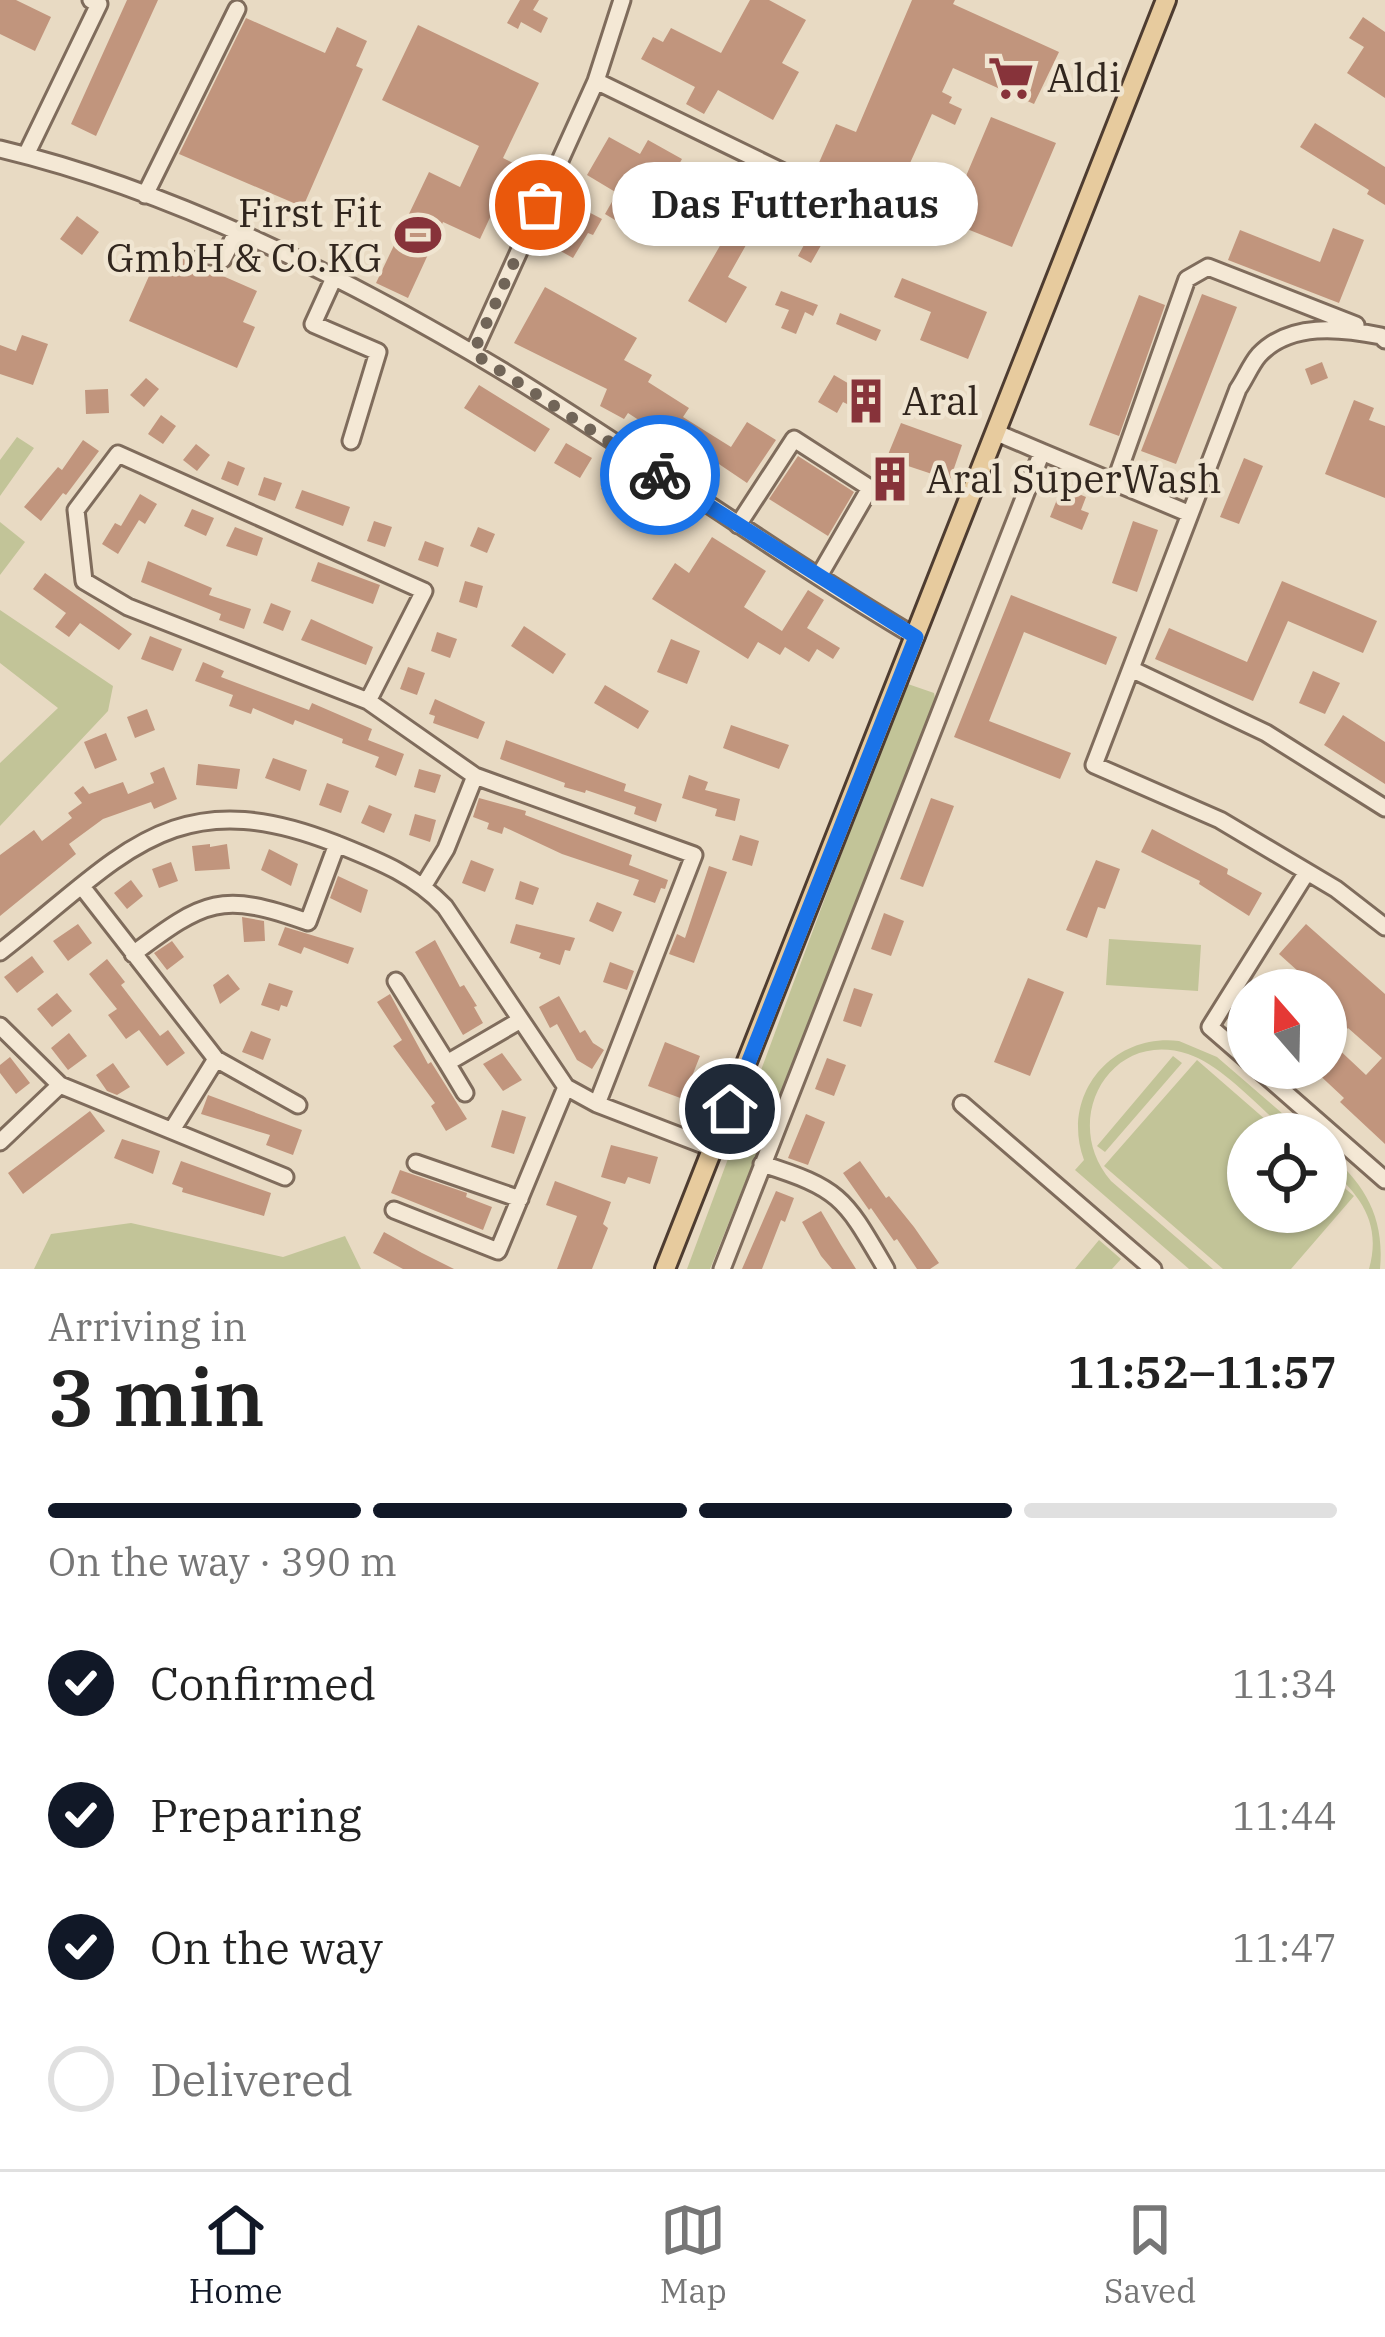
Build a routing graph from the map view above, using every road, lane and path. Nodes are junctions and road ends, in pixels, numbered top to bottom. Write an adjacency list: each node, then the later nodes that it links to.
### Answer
1 (91, 0): 7 (street)
2 (622, 0): 5 (street)
3 (1166, 0): 15 (main road)
4 (237, 9): 9 (street)
5 (596, 81): 8 (street); 14 (street)
6 (0, 149): 7 (street)
7 (26, 155): 9 (street)
8 (816, 188)
9 (145, 195): 10 (street)
10 (236, 233): 11 (street); 12 (street)
11 (204, 254)
12 (334, 280): 14 (street); 16 (street)
13 (1383, 338): 18 (street); 19 (street)
14 (473, 353): 20 (street)
15 (994, 432): 17 (street); 22 (main road)
16 (351, 441)
17 (1042, 452): 18 (street); 53 (street)
18 (1115, 482): 19 (street)
19 (1190, 514): 23 (street)
20 (738, 524): 21 (street); 21 (street)
21 (819, 576): 22 (street)
22 (916, 637): 51 (main road)
23 (1131, 669): 26 (street); 28 (street)
24 (368, 701): 24 (street); 25 (street)
25 (475, 776): 29 (street); 46 (street)
26 (1385, 808)
27 (338, 844): 29 (street); 30 (street); 33 (street)
28 (1307, 872): 31 (street); 34 (street)
29 (424, 885): 37 (street)
30 (83, 888): 32 (street); 33 (street)
31 (1385, 927)
32 (0, 952)
33 (133, 954): 40 (street)
34 (1246, 969)
35 (396, 981): 41 (street)
36 (1227, 1000): 39 (street)
37 (519, 1021): 41 (street); 43 (street)
38 (0, 1026): 42 (street)
39 (1227, 1042)
40 (216, 1059): 48 (street); 49 (street)
41 (447, 1063): 45 (street)
42 (60, 1085): 49 (street); 50 (street)
43 (566, 1087): 46 (street); 56 (street)
44 (1281, 1089): 55 (street)
45 (465, 1093)
46 (597, 1104): 51 (street)
47 (962, 1104): 61 (street)
48 (298, 1105)
49 (172, 1130): 54 (street)
50 (0, 1142)
51 (714, 1150): 58 (main road)
52 (416, 1163): 56 (street)
53 (762, 1164): 59 (street); 60 (street)
54 (285, 1177)
55 (1385, 1180)
56 (520, 1199): 57 (street)
57 (394, 1210)
58 (665, 1269)
59 (722, 1269)
60 (886, 1269)
61 (1153, 1269)

